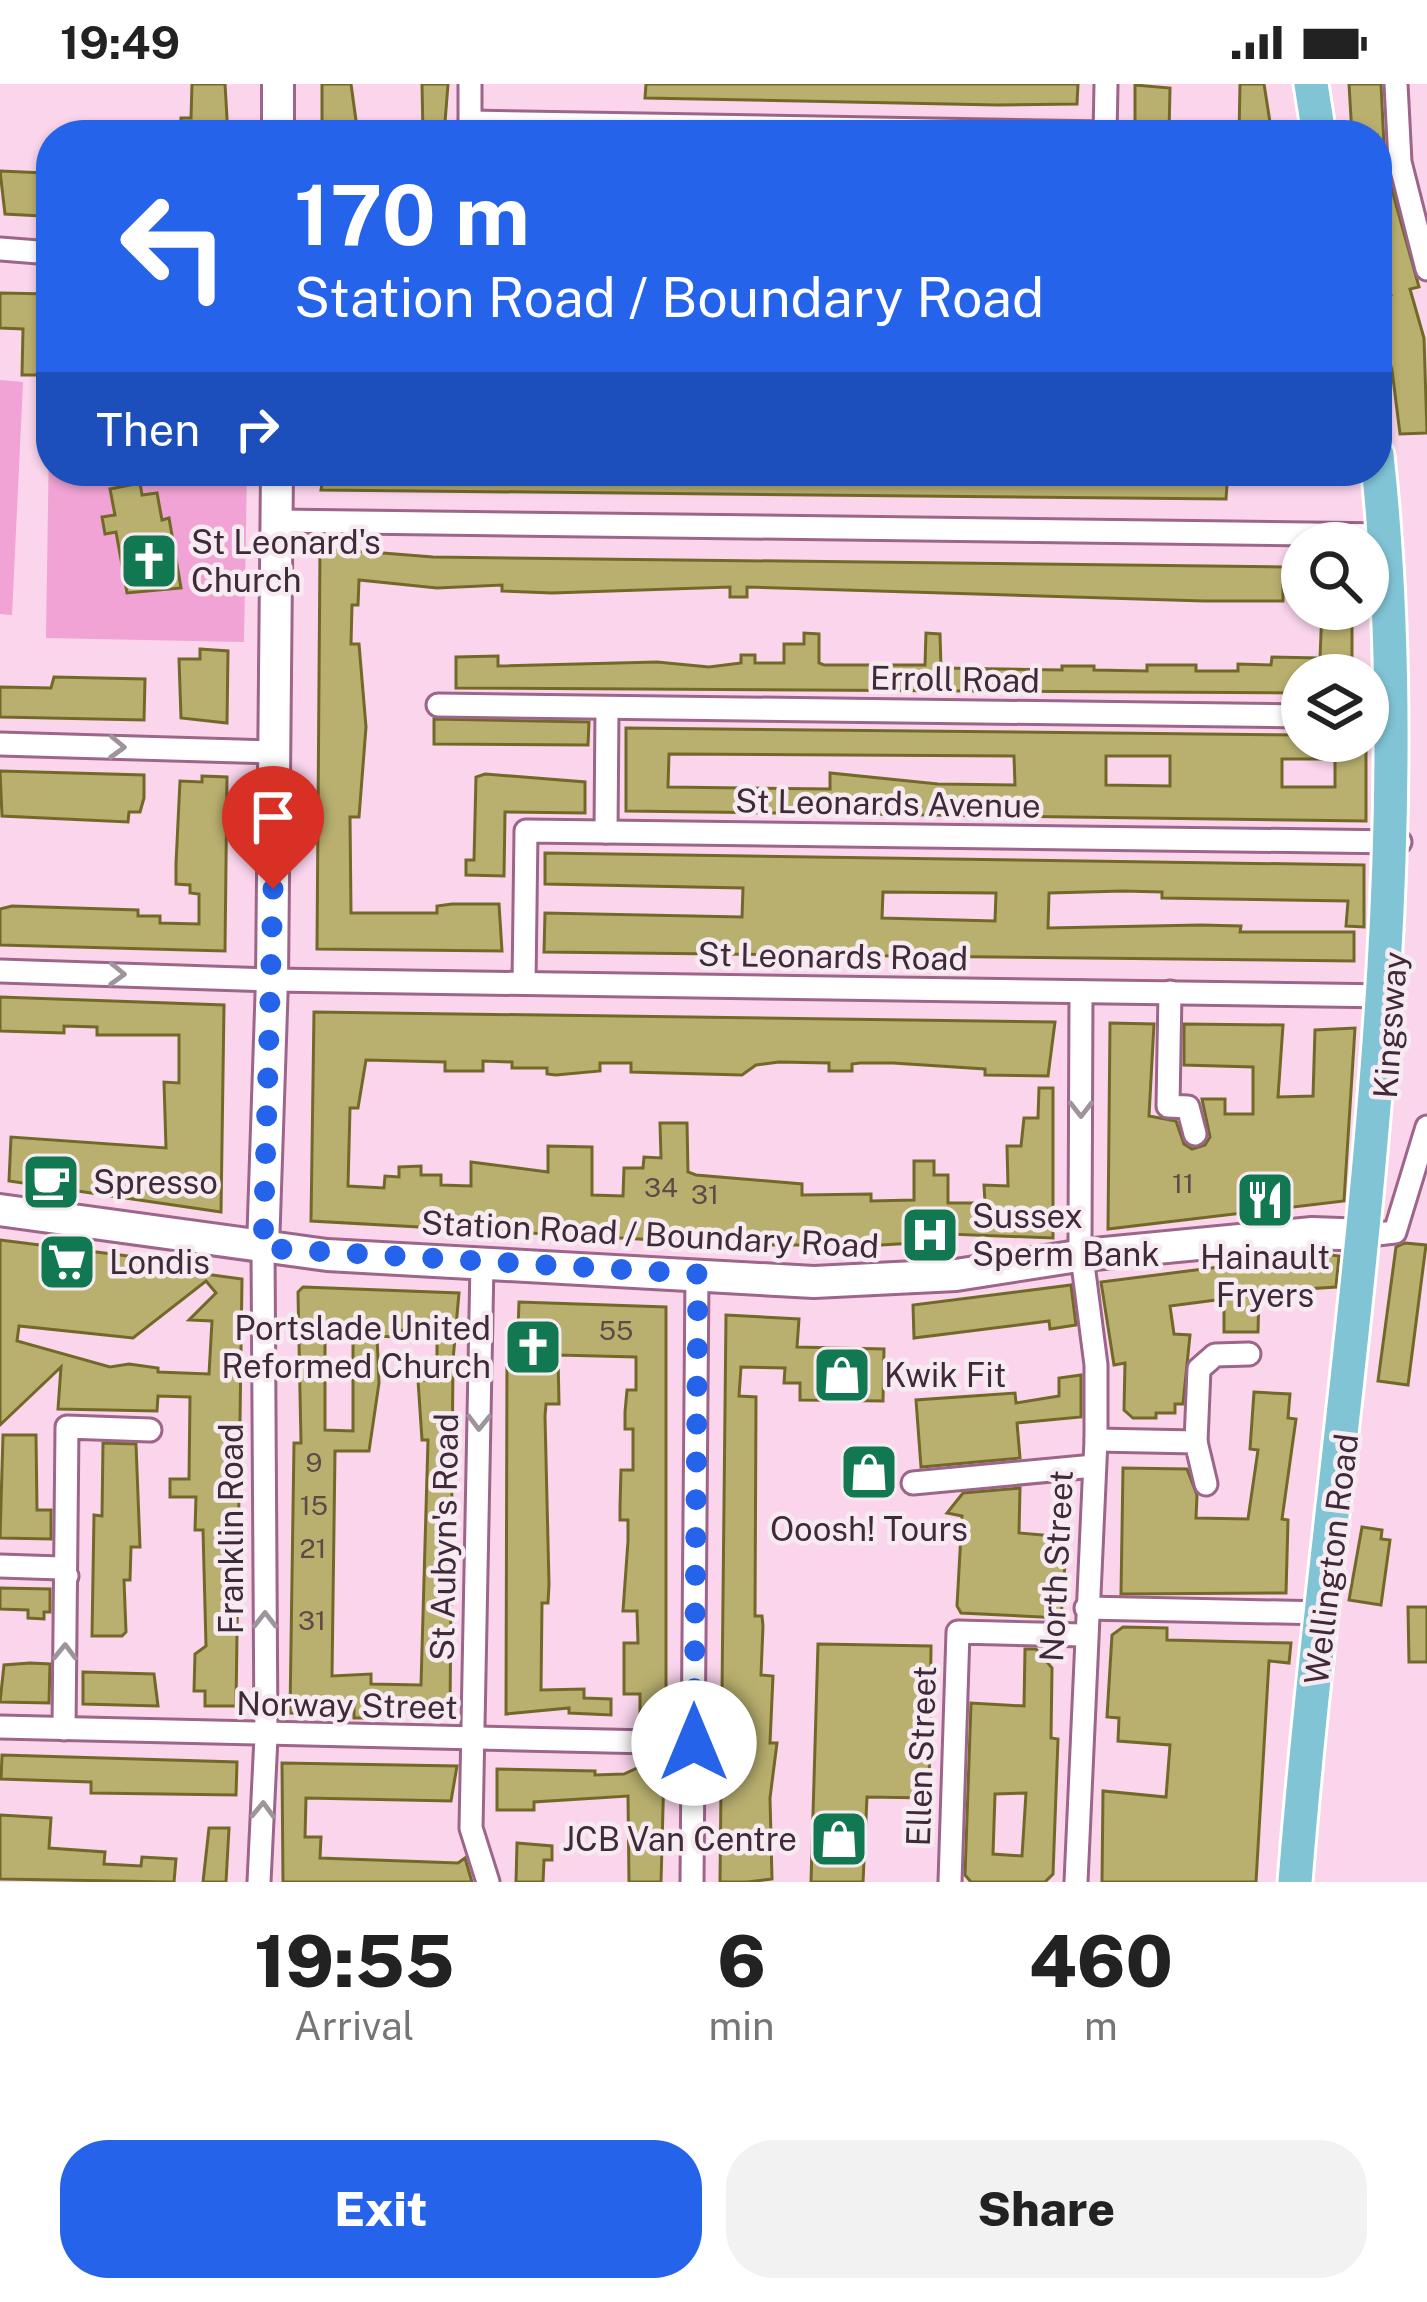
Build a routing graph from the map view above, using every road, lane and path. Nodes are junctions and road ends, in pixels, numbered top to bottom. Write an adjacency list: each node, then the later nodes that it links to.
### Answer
1 (278, 84): 6 (main road)
2 (470, 84): 7 (street)
3 (1106, 84): 8 (street)
4 (1312, 84): 9 (main road)
5 (1396, 84): 12 (street)
6 (278, 120)
7 (470, 120)
8 (1106, 120)
9 (1317, 120)
10 (0, 250): 11 (street)
11 (36, 252)
12 (1427, 269)
13 (278, 486): 15 (main road)
14 (1382, 486): 16 (main road, Kingsway)
15 (277, 521): 16 (street); 23 (main road)
16 (1390, 535): 21 (main road, Kingsway)
17 (437, 705): 18 (street, Erroll Road)
18 (607, 709): 19 (street, Erroll Road); 24 (street)
19 (1281, 716)
20 (1389, 717): 21 (street)
21 (1403, 717): 25 (main road, Kingsway)
22 (0, 744): 23 (street, one-way to 23)
23 (274, 752): 27 (main road)
24 (606, 832): 25 (street, St Leonards Avenue); 28 (street, St Leonards Avenue)
25 (1400, 842): 31 (main road, Kingsway)
26 (0, 971): 27 (street, St Leonards Road, one-way to 27)
27 (272, 980): 28 (street, St Leonards Road); 36 (main road)
28 (524, 983): 29 (street, St Leonards Road)
29 (1081, 992): 30 (street, St Leonards Road); 37 (street, North Street, one-way to 37)
30 (1170, 992): 31 (street, St Leonards Road); 33 (street)
31 (1392, 996): 35 (main road, Kingsway)
32 (1427, 1127): 35 (street)
33 (1195, 1134)
34 (0, 1210): 36 (main road, Station Road / Boundary Road)
35 (1369, 1235): 37 (main road, Station Road / Boundary Road); 50 (main road, Wellington Road)
36 (263, 1248): 38 (main road, Station Road / Boundary Road); 54 (street, Franklin Road, one-way to 36)
37 (1084, 1255): 39 (main road, Station Road / Boundary Road); 42 (street, North Street)
38 (482, 1263): 39 (main road, Station Road / Boundary Road); 55 (street, St Aubyn's Road, one-way to 55)
39 (698, 1274): 56 (street)
40 (1249, 1354): 43 (street)
41 (149, 1430): 48 (street)
42 (1096, 1440): 43 (street); 44 (street, North Street)
43 (1196, 1442): 46 (street)
44 (1094, 1466): 45 (street); 49 (street, North Street)
45 (913, 1483)
46 (1206, 1484)
47 (0, 1566): 48 (street)
48 (67, 1576): 53 (street, one-way to 48)
49 (1086, 1608): 50 (street); 51 (street, North Street)
50 (1325, 1613): 62 (main road, Wellington Road)
51 (1084, 1634): 60 (street, Ellen Street); 61 (street, North Street)
52 (0, 1727): 53 (street, Norway Street)
53 (64, 1729): 54 (street, Norway Street)
54 (266, 1737): 55 (street, Norway Street); 57 (street, Franklin Road, one-way to 54)
55 (474, 1741): 56 (street, Norway Street); 58 (street, St Aubyn's Road)
56 (694, 1743): 59 (street)
57 (260, 1882)
58 (488, 1882)
59 (692, 1882)
60 (950, 1882)
61 (1076, 1882)
62 (1295, 1882)

